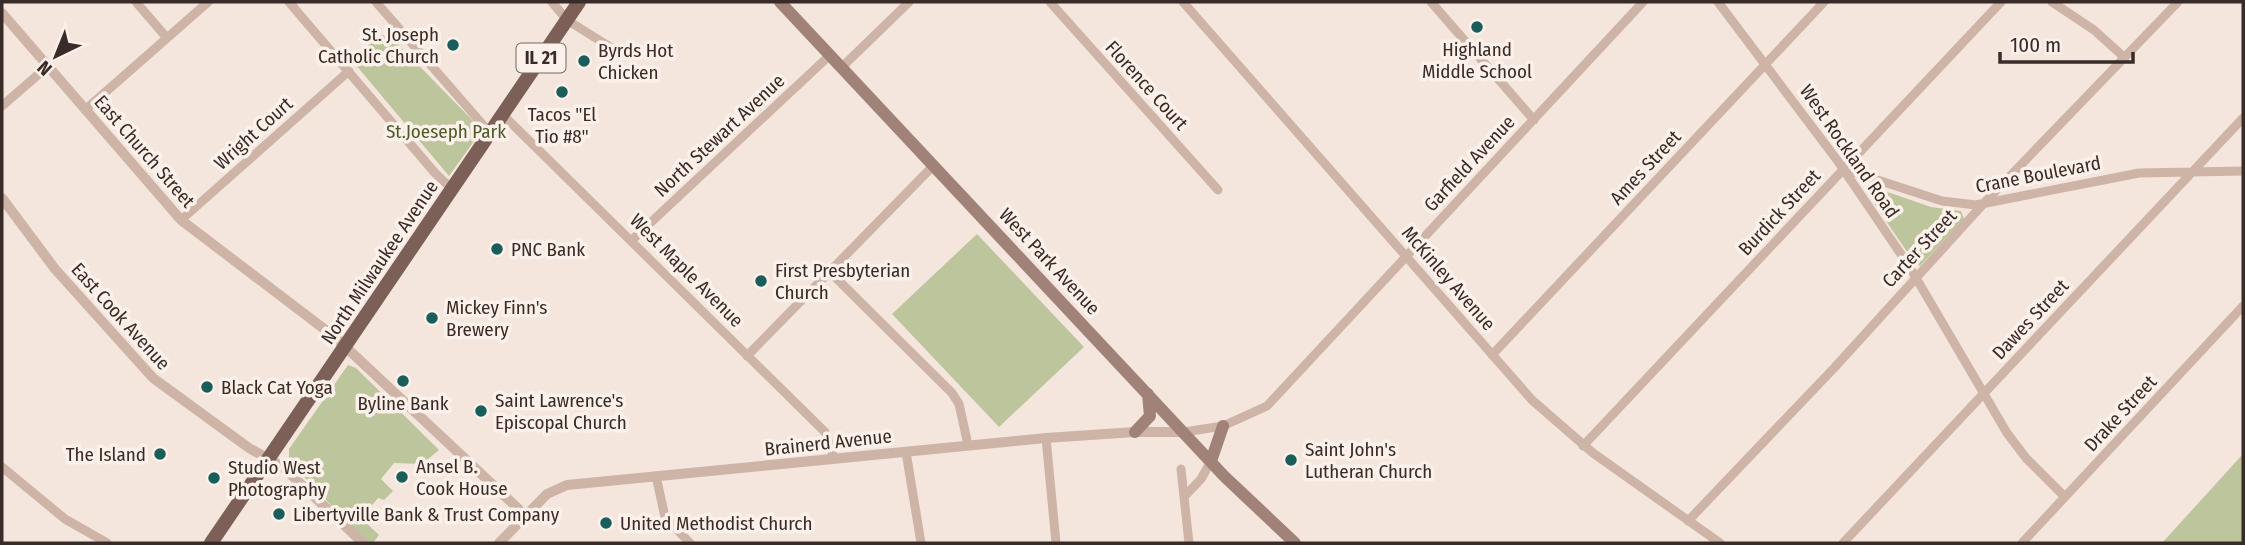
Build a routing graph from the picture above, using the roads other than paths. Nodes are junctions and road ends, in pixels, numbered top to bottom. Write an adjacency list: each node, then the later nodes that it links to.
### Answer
1 (135, 2): 20 (street)
2 (208, 2): 20 (street)
3 (289, 2): 27 (street)
4 (376, 2): 33 (street)
5 (552, 2): 19 (street)
6 (579, 2): 19 (main road, North Milwaukee Avenue / IL 21)
7 (780, 2): 22 (main road, West Park Avenue)
8 (909, 2): 26 (street)
9 (1050, 2): 39 (street, Florence Court)
10 (1183, 2): 44 (street, McKinley Avenue)
11 (1431, 2): 32 (street)
12 (1643, 2): 32 (street, Garfield Avenue)
13 (1718, 2): 24 (street, West Rockland Road)
14 (1824, 2): 24 (street, Ames Street)
15 (2001, 2): 35 (street, Burdick Street)
16 (2052, 2): 23 (street)
17 (2178, 2): 23 (street, Carter Street)
18 (2, 13): 25 (street, East Church Street)
19 (567, 20): 21 (street); 30 (main road, North Milwaukee Avenue / IL 21)
20 (167, 38): 29 (street)
21 (618, 52)
22 (830, 55): 26 (main road, West Park Avenue); 43 (street, North Stewart Avenue)
23 (2125, 58): 41 (street, Carter Street)
24 (1766, 63): 35 (street, West Rockland Road); 49 (street, Ames Street)
25 (48, 66): 28 (street); 29 (street, East Church Street)
26 (842, 67): 34 (main road, West Park Avenue)
27 (349, 71): 38 (street); 42 (street, Wright Court)
28 (2, 106)
29 (85, 110): 42 (street, East Church Street)
30 (503, 115): 33 (main road, North Milwaukee Avenue / IL 21); 43 (street, West Maple Avenue)
31 (2243, 118): 36 (street, Dawes Street)
32 (1534, 120): 44 (street, Garfield Avenue)
33 (490, 133): 38 (main road, North Milwaukee Avenue / IL 21)
34 (934, 165): 45 (street); 51 (main road, West Park Avenue)
35 (1843, 169): 41 (street, Crane Boulevard); 46 (street, West Rockland Road); 58 (street, Burdick Street)
36 (2194, 169): 37 (street, Crane Boulevard); 41 (street, Crane Boulevard); 52 (street, Dawes Street)
37 (2243, 171)
38 (452, 189): 48 (main road, North Milwaukee Avenue / IL 21)
39 (1218, 191)
40 (2, 198): 61 (street, East Cook Avenue)
41 (1986, 201): 46 (street, Carter Street)
42 (181, 220): 48 (street, East Church Street)
43 (632, 240): 50 (street, West Maple Avenue)
44 (1406, 255): 49 (street, McKinley Avenue); 53 (street, Garfield Avenue)
45 (830, 272): 50 (street); 57 (street)
46 (1915, 278): 52 (street, West Rockland Road); 71 (street, Carter Street)
47 (2243, 306): 69 (street, Drake Street)
48 (345, 346): 61 (main road, North Milwaukee Avenue / IL 21); 70 (street, East Church Street)
49 (1492, 355): 58 (street, McKinley Avenue)
50 (747, 356): 60 (street, West Maple Avenue)
51 (1148, 394): 54 (main road); 55 (main road, West Park Avenue)
52 (1984, 394): 69 (street, West Rockland Road); 82 (street, Dawes Street)
53 (1223, 426): 55 (street, Garfield Avenue); 62 (main road)
54 (1135, 432): 55 (street, Brainerd Avenue); 56 (street, Brainerd Avenue)
55 (1184, 432): 62 (main road, West Park Avenue)
56 (1046, 438): 57 (street, Brainerd Avenue); 78 (street)
57 (968, 446): 59 (street, Brainerd Avenue)
58 (1583, 446): 71 (street, McKinley Avenue)
59 (905, 452): 60 (street, Brainerd Avenue); 77 (street)
60 (834, 458): 65 (street, Brainerd Avenue)
61 (269, 459): 73 (main road, North Milwaukee Avenue / IL 21); 74 (street, East Cook Avenue)
62 (1211, 461): 66 (main road, West Park Avenue); 67 (street)
63 (2, 467): 72 (street)
64 (1181, 469): 68 (street)
65 (656, 476): 70 (street, Brainerd Avenue); 76 (street)
66 (1224, 476): 67 (street); 80 (main road, West Park Avenue)
67 (1201, 479): 68 (street)
68 (1184, 497): 79 (street)
69 (2065, 497): 83 (street, Drake Street)
70 (525, 515): 75 (street, Brainerd Avenue)
71 (1688, 521): 81 (street, McKinley Avenue)
72 (107, 543)
73 (211, 543)
74 (363, 543)
75 (499, 543)
76 (690, 543)
77 (921, 543)
78 (1056, 543)
79 (1189, 543)
80 (1295, 543)
81 (1720, 543)
82 (1843, 543)
83 (2022, 543)

